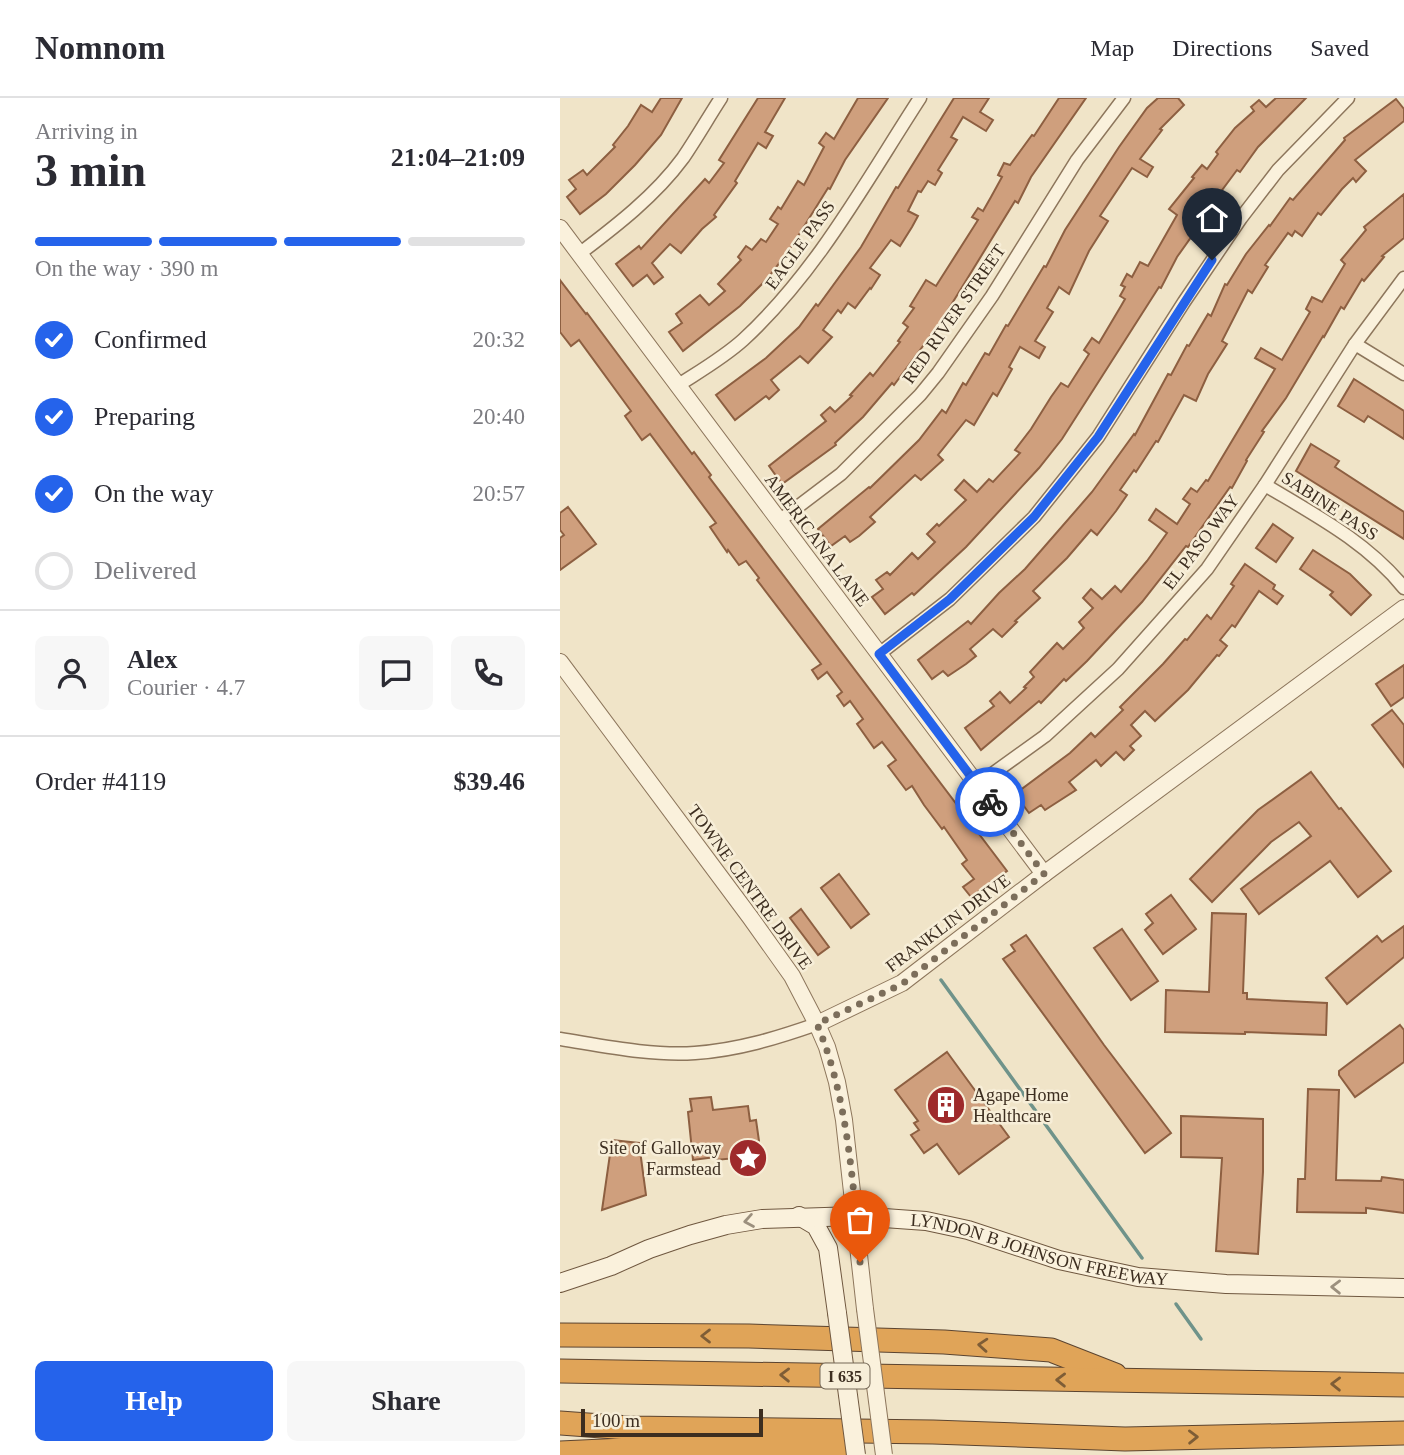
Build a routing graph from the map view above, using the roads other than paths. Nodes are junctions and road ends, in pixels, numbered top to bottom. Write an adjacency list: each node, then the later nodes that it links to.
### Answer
1 (721, 98): 6 (street)
2 (920, 98): 10 (street, EAGLE PASS)
3 (1124, 98): 12 (street, RED RIVER STREET)
4 (1348, 98): 15 (street)
5 (560, 228): 6 (street, AMERICANA LANE)
6 (579, 254): 10 (street, AMERICANA LANE)
7 (1404, 278): 8 (street, EL PASO WAY)
8 (1355, 344): 9 (street); 11 (street, EL PASO WAY)
9 (1404, 374)
10 (677, 386): 12 (street, AMERICANA LANE)
11 (1265, 485): 13 (street, SABINE PASS); 17 (street, EL PASO WAY)
12 (779, 521): 15 (street, AMERICANA LANE)
13 (1404, 588)
14 (1404, 608): 18 (street, FRANKLIN DRIVE)
15 (879, 654): 17 (street, AMERICANA LANE)
16 (560, 662): 19 (street, TOWNE CENTRE DRIVE)
17 (977, 785): 18 (street, AMERICANA LANE)
18 (1044, 874): 19 (street, FRANKLIN DRIVE)
19 (817, 1024): 20 (street, FRANKLIN DRIVE); 22 (street, TOWNE CENTRE DRIVE)
20 (560, 1040)
21 (799, 1216): 22 (main road, LYNDON B JOHNSON FREEWAY); 23 (main road, LYNDON B JOHNSON FREEWAY, one-way to 23); 33 (main road, bridge)
22 (856, 1216): 24 (main road, LYNDON B JOHNSON FREEWAY, one-way to 22); 34 (street, TOWNE CENTRE DRIVE, bridge)
23 (560, 1283)
24 (1404, 1288)
25 (560, 1335): 27 (highway, one-way to 25)
26 (560, 1371): 27 (highway, I 635, one-way to 26)
27 (1129, 1381): 28 (highway, I 635, one-way to 27)
28 (1404, 1385)
29 (560, 1423): 31 (highway)
30 (1404, 1433): 31 (highway, one-way to 30)
31 (1125, 1439): 32 (highway)
32 (560, 1452)
33 (856, 1455)
34 (884, 1455)

